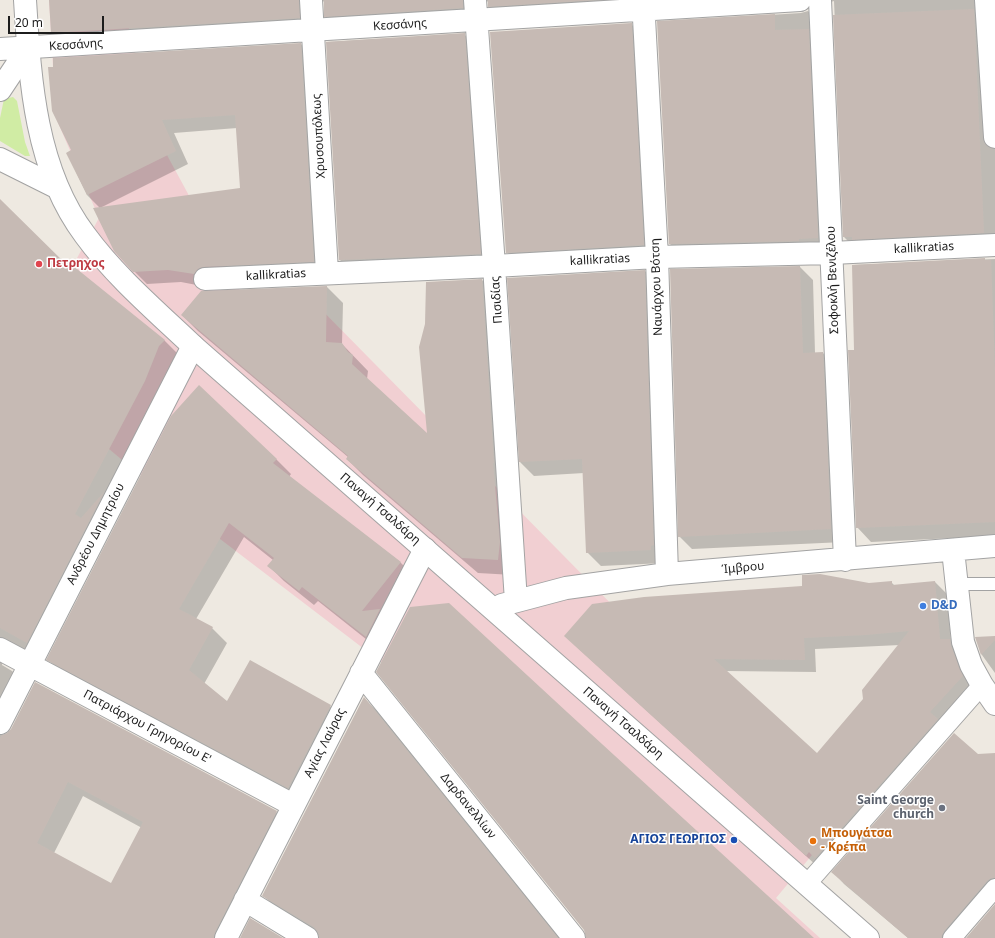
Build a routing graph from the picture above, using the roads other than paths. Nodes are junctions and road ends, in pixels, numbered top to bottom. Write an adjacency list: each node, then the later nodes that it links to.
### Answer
1 (25, 0): 9 (street, Παναγή Τσαλδάρη)
2 (311, 0): 8 (street, Χρυσουπόλεως)
3 (800, 0): 6 (street, Κεσσάνης)
4 (820, 0): 16 (street, Σοφοκλή Βενιζέλου)
5 (986, 0): 12 (street)
6 (643, 5): 7 (street, Κεσσάνης); 17 (street, Ναυάρχου Βότση)
7 (475, 10): 8 (street, Κεσσάνης); 18 (street, Πισιδίας)
8 (313, 30): 9 (street, Κεσσάνης); 19 (street, Χρυσουπόλεως)
9 (28, 48): 10 (street, Κεσσάνης); 11 (street); 14 (street, Παναγή Τσαλδάρη)
10 (0, 50)
11 (0, 90)
12 (995, 137)
13 (0, 159): 14 (street)
14 (58, 188): 21 (street, Παναγή Τσαλδάρη)
15 (995, 245): 16 (street, kallikratias)
16 (832, 253): 17 (street, kallikratias); 25 (street, Σοφοκλή Βενιζέλου)
17 (656, 257): 18 (street, kallikratias); 26 (street, Ναυάρχου Βότση)
18 (494, 266): 19 (street, kallikratias); 29 (street, Πισιδίας)
19 (327, 272): 20 (street, kallikratias)
20 (205, 279)
21 (193, 346): 23 (street, Παναγή Τσαλδάρη); 32 (street, Ανδρέου Δημητρίου)
22 (995, 546): 24 (street, Ίμβρου)
23 (425, 549): 30 (street, Παναγή Τσαλδάρη); 33 (street, Αγίας Λαύρας)
24 (954, 550): 25 (street, Ίμβρου); 27 (street)
25 (845, 560): 26 (street, Ίμβρου)
26 (667, 574): 29 (street, Ίμβρου)
27 (956, 584): 28 (lane); 34 (street)
28 (995, 584)
29 (516, 600): 30 (street, Ίμβρου)
30 (493, 608): 38 (street, Παναγή Τσαλδάρη)
31 (0, 649): 32 (street, Πατριάρχου Γρηγορίου Ε')
32 (30, 665): 36 (street, Ανδρέου Δημητρίου); 37 (street, Πατριάρχου Γρηγορίου Ε')
33 (361, 673): 37 (street, Αγίας Λαύρας); 43 (street, Δαρδανελλίων)
34 (982, 685): 35 (street); 38 (street)
35 (995, 704)
36 (0, 723)
37 (293, 805): 40 (street, Αγίας Λαύρας)
38 (806, 885): 44 (street, Παναγή Τσαλδάρη)
39 (995, 888): 45 (street)
40 (245, 900): 41 (street, Αγίας Λαύρας); 42 (street)
41 (226, 938)
42 (307, 938)
43 (574, 938)
44 (868, 938)
45 (952, 938)

